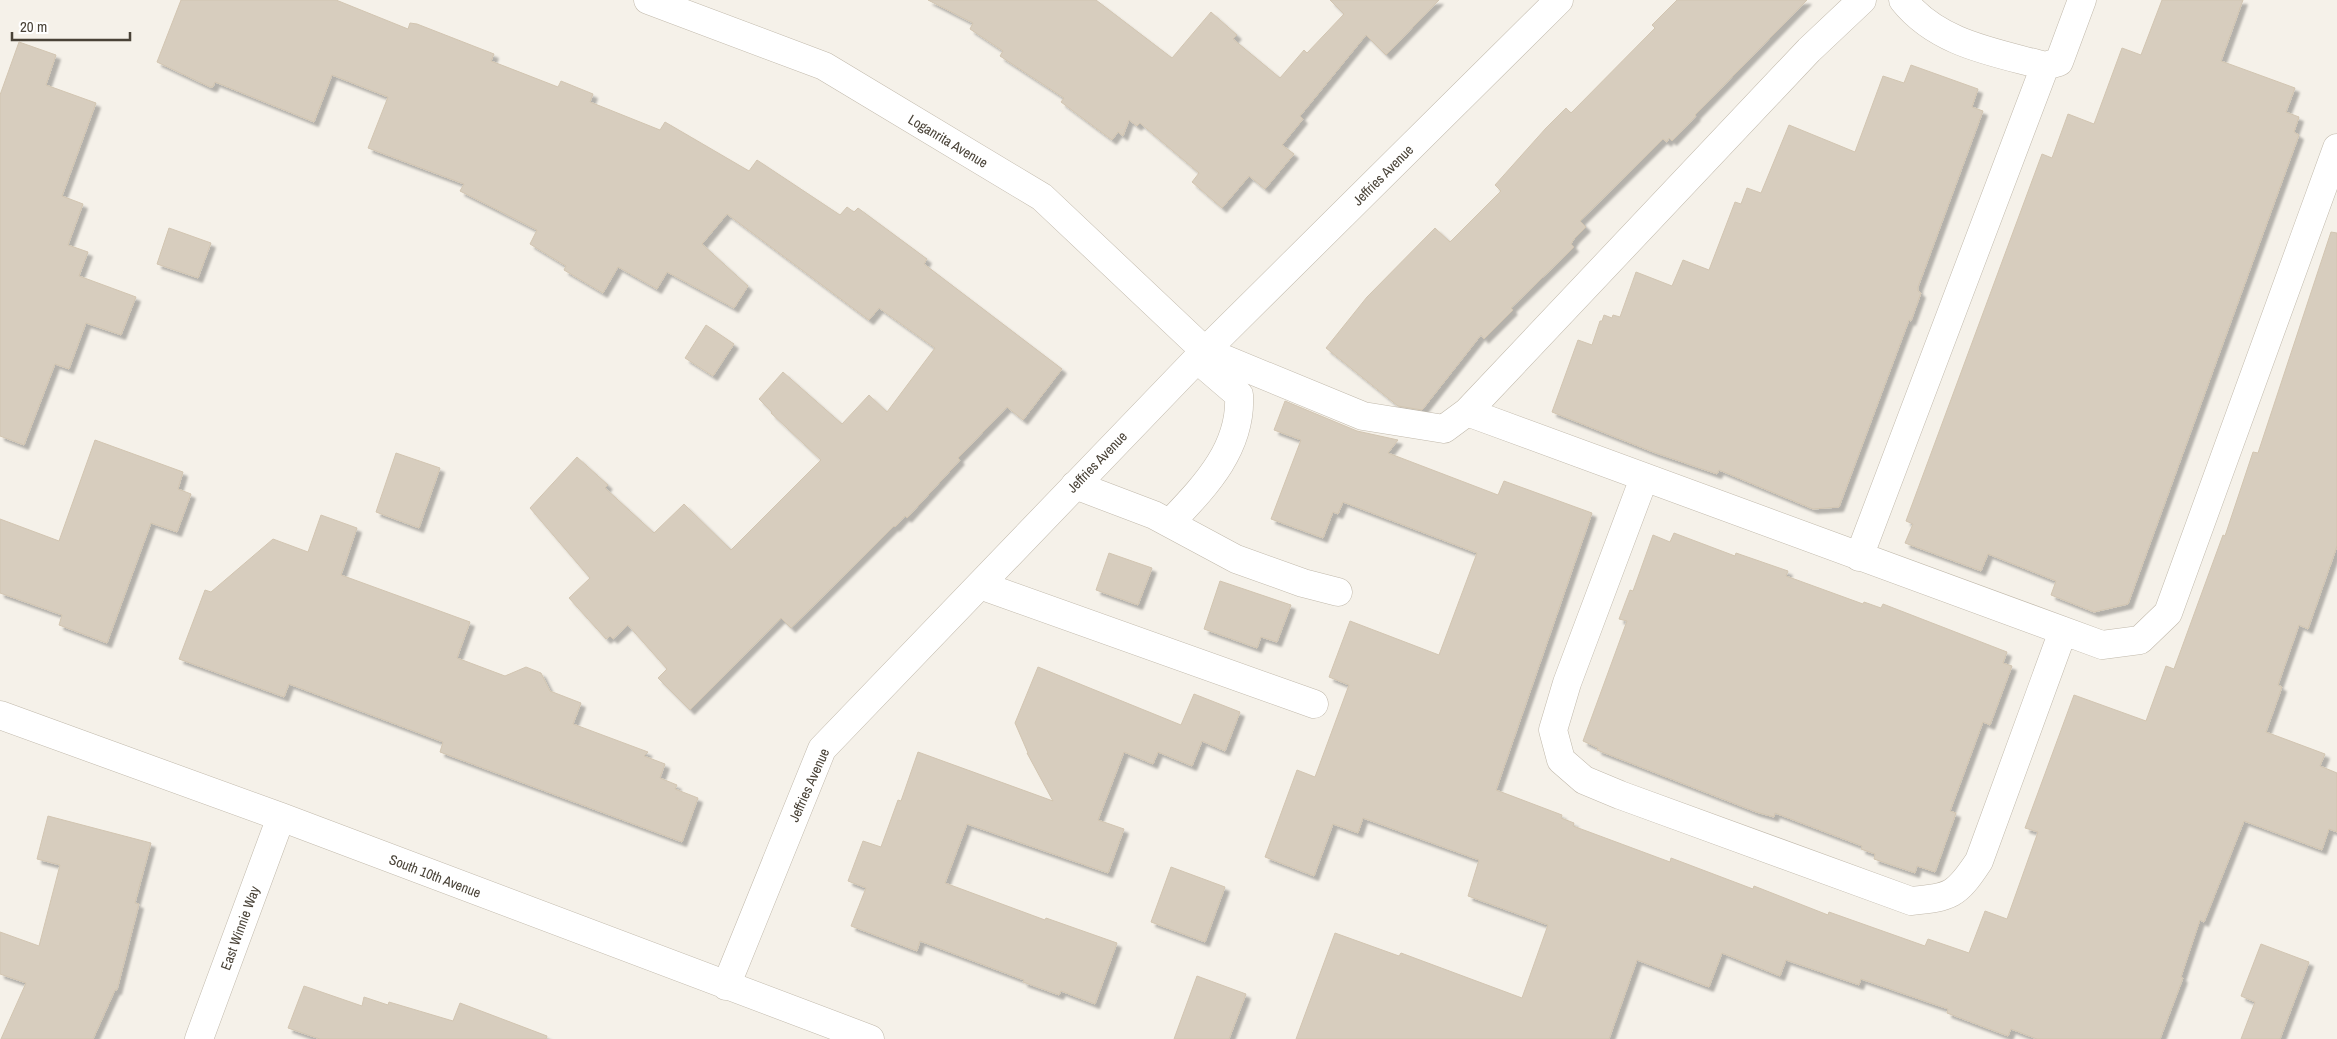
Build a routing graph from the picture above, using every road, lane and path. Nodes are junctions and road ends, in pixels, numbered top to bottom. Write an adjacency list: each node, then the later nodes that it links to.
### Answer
1 (648, 0): 8 (street, Loganrita Avenue)
2 (1559, 0): 8 (street, Jeffries Avenue)
3 (1862, 0): 9 (street)
4 (1903, 0): 6 (street)
5 (2082, 0): 6 (street)
6 (2046, 66): 13 (street)
7 (2337, 148): 16 (street)
8 (1201, 355): 9 (street); 11 (street, Jeffries Avenue); 12 (street, Loganrita Avenue)
9 (1467, 412): 10 (street)
10 (1644, 478): 13 (street); 16 (street)
11 (1075, 485): 12 (street); 14 (street, Jeffries Avenue)
12 (1170, 523): 15 (street)
13 (1858, 557): 16 (street)
14 (980, 585): 17 (street); 20 (street, Jeffries Avenue)
15 (1338, 592)
16 (2063, 631)
17 (1314, 704)
18 (0, 716): 19 (street, South 10th Avenue)
19 (281, 817): 20 (street, South 10th Avenue); 21 (street, East Winnie Way)
20 (726, 986): 22 (street, South 10th Avenue)
21 (199, 1039)
22 (870, 1039)

